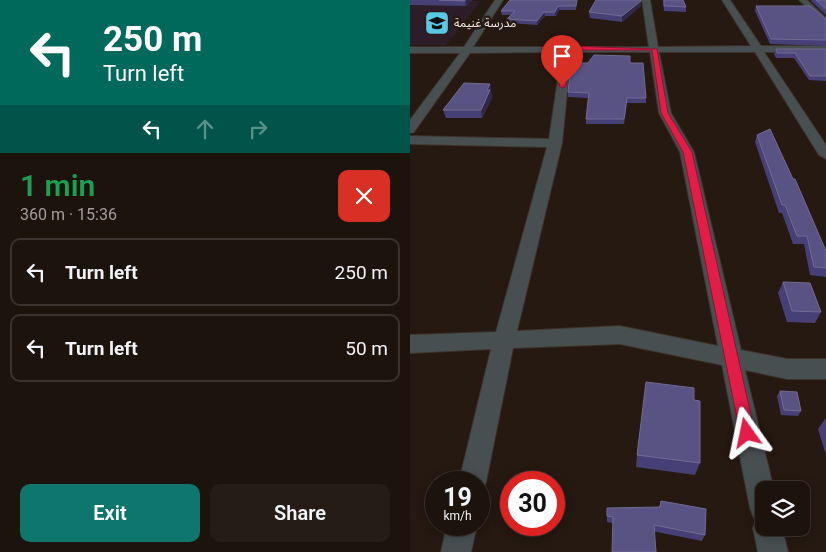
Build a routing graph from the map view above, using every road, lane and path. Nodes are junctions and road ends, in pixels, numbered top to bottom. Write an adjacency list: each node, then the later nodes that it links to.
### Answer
1 (500, 0): 10 (street)
2 (646, 0): 7 (street)
3 (726, 0): 11 (street)
4 (803, 0): 5 (street)
5 (826, 22)
6 (567, 48): 7 (street); 10 (street); 14 (street)
7 (654, 49): 11 (street); 18 (street)
8 (826, 49): 11 (street)
9 (410, 50): 10 (street)
10 (468, 50): 12 (street)
11 (758, 50): 15 (street)
12 (410, 129)
13 (410, 140): 14 (street)
14 (555, 143): 16 (street)
15 (826, 156)
16 (504, 340): 17 (street); 18 (street); 20 (street)
17 (410, 344)
18 (731, 358): 19 (street); 21 (street)
19 (826, 368)
20 (474, 471)
21 (758, 481)
22 (460, 536): 24 (street)
23 (770, 536): 25 (street)
24 (456, 552)
25 (773, 552)

